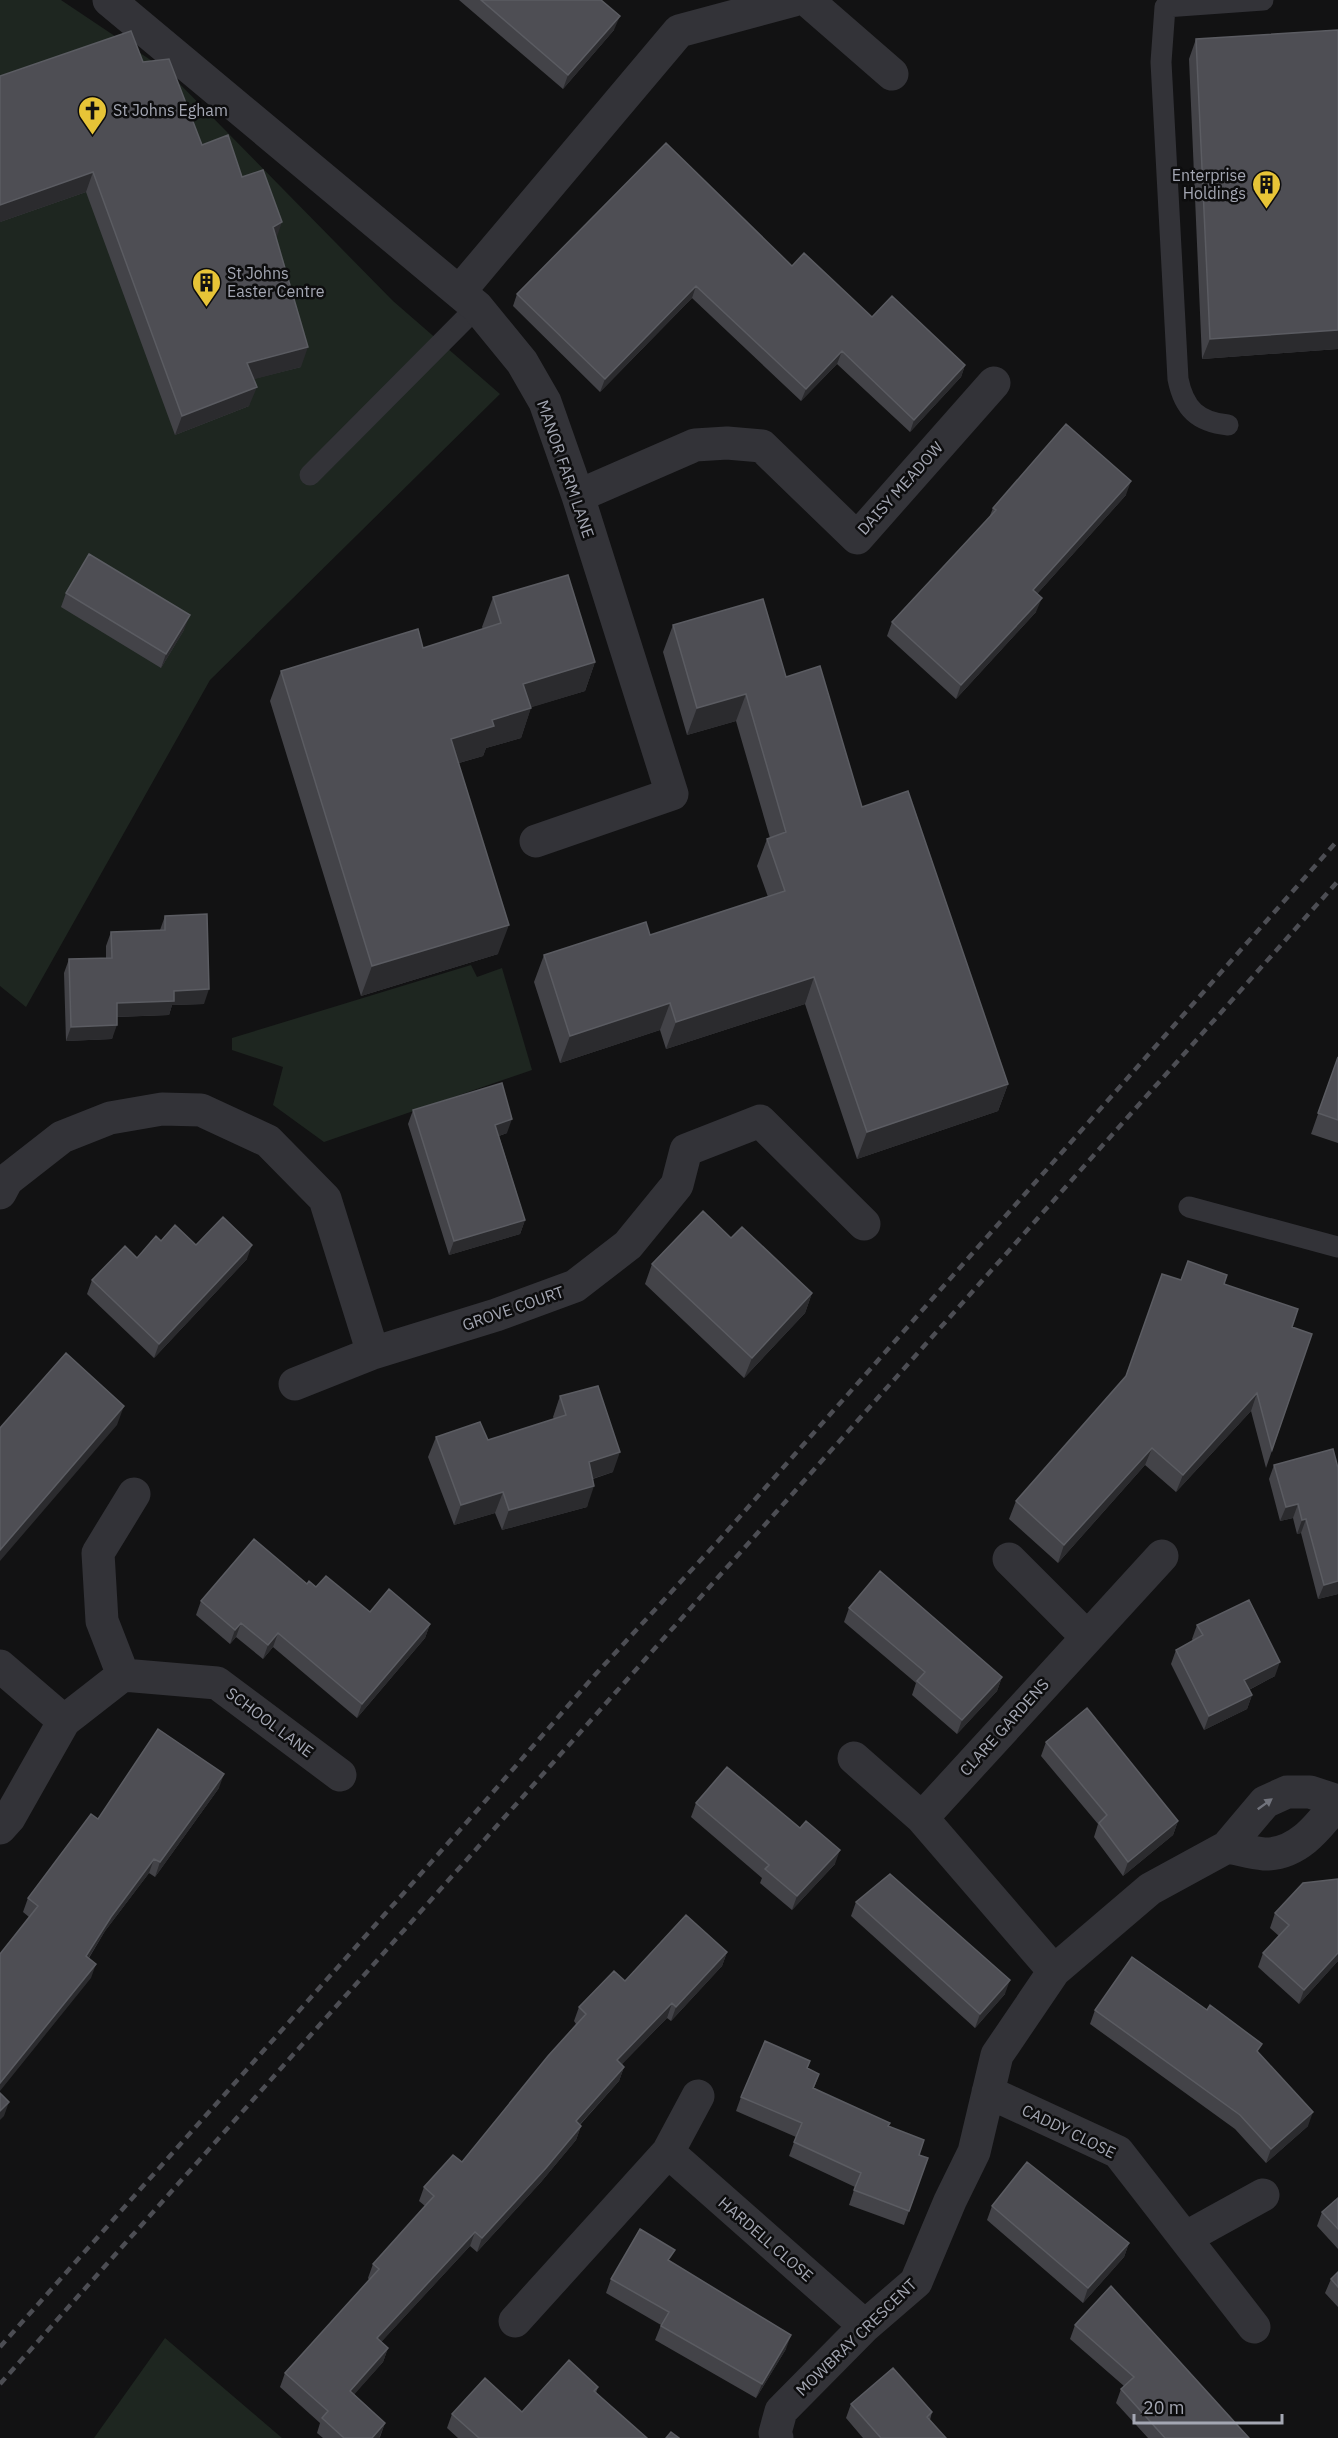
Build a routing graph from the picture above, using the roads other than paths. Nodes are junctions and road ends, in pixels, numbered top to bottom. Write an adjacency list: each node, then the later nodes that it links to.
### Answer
1 (794, 0): 6 (street)
2 (807, 0): 5 (street)
3 (1263, 0): 8 (lane)
4 (112, 1): 6 (street, MANOR FARM LANE)
5 (892, 74)
6 (468, 300): 9 (lane); 10 (street, MANOR FARM LANE)
7 (994, 382): 10 (street, DAISY MEADOW)
8 (1228, 425)
9 (310, 475)
10 (578, 496): 11 (street, MANOR FARM LANE)
11 (536, 841)
12 (0, 1193): 16 (street)
13 (1190, 1207): 15 (lane)
14 (864, 1224): 16 (street, GROVE COURT)
15 (1338, 1247)
16 (373, 1353): 17 (street, GROVE COURT)
17 (295, 1384)
18 (134, 1494): 23 (street)
19 (1162, 1556): 21 (street, CLARE GARDENS)
20 (1009, 1559): 21 (street)
21 (1086, 1636): 28 (street, CLARE GARDENS)
22 (0, 1666): 24 (street)
23 (123, 1675): 24 (street); 26 (street, SCHOOL LANE)
24 (64, 1721): 29 (street)
25 (854, 1758): 28 (street)
26 (340, 1774)
27 (1338, 1801): 30 (street, MOWBRAY CRESCENT); 30 (street, MOWBRAY CRESCENT, one-way to 27)
28 (922, 1818): 31 (street)
29 (0, 1828)
30 (1227, 1847): 31 (street, MOWBRAY CRESCENT)
31 (1054, 1971): 32 (street, MOWBRAY CRESCENT)
32 (988, 2092): 36 (street, CADDY CLOSE); 38 (street, MOWBRAY CRESCENT)
33 (698, 2096): 34 (street)
34 (668, 2152): 37 (street); 38 (street, HARDELL CLOSE)
35 (1263, 2195): 36 (street)
36 (1185, 2238): 39 (street, CADDY CLOSE)
37 (515, 2321)
38 (865, 2326): 40 (street, MOWBRAY CRESCENT)
39 (1254, 2327)
40 (777, 2438)

